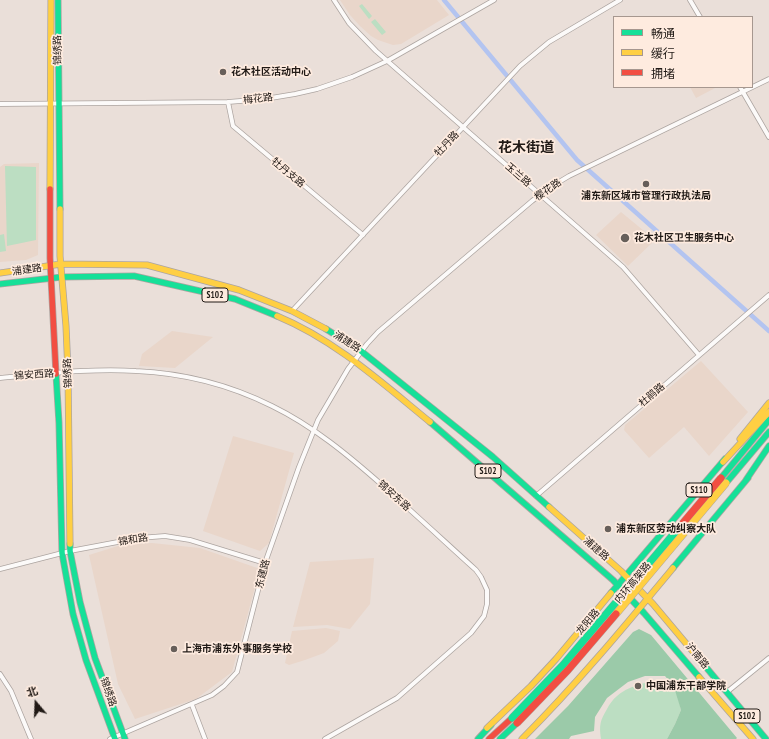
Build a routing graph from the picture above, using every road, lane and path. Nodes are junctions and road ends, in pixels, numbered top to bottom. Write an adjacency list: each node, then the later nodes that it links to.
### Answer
1 (51, 0): 16 (main road, 锦绣路)
2 (58, 0): 17 (main road, 锦绣路)
3 (334, 0): 8 (street, 玉兰路)
4 (494, 0): 8 (street, 梅花路)
5 (620, 0): 18 (street, 牡丹路)
6 (690, 0): 7 (street)
7 (699, 16)
8 (388, 61): 14 (street, 梅花路); 18 (street, 玉兰路)
9 (769, 79): 10 (street, 樱花路)
10 (753, 87)
11 (741, 88): 13 (street)
12 (751, 88): 13 (street, 樱花路)
13 (743, 92): 19 (street); 20 (street, 樱花路)
14 (228, 102): 17 (street, 梅花路); 21 (street, 牡丹支路)
15 (0, 104): 16 (street, 梅花路)
16 (51, 104): 17 (street, 梅花路); 23 (main road, 锦绣路)
17 (59, 104): 22 (main road, 锦绣路)
18 (463, 127): 20 (street, 玉兰路); 21 (street, 牡丹路)
19 (769, 137)
20 (540, 194): 30 (street, 樱花路); 31 (street, 玉兰路)
21 (363, 235): 29 (street, 牡丹路)
22 (61, 264): 23 (main road, 浦建路 / S102); 26 (main road, 锦绣路); 29 (main road, 浦建路 / S102)
23 (50, 266): 24 (main road, 浦建路 / S102); 25 (main road, 锦绣路)
24 (0, 274)
25 (50, 277): 26 (main road, 浦建路 / S102); 27 (main road, 浦建路 / S102); 34 (main road, 锦绣路)
26 (62, 277): 32 (main road, 浦建路 / S102); 33 (main road, 锦绣路)
27 (0, 284)
28 (769, 295): 31 (street, 杜鹃路)
29 (292, 311): 30 (main road, 浦建路 / S102)
30 (361, 351): 32 (street, 东建路); 46 (main road, 浦建路 / S102)
31 (699, 355): 46 (street, 杜鹃路)
32 (354, 360): 39 (street, 东建路); 52 (main road, 浦建路 / S102)
33 (68, 372): 34 (street, 锦安西路); 39 (street, 锦安东路); 47 (main road, 锦绣路)
34 (56, 374): 35 (street, 锦安西路); 48 (main road, 锦绣路)
35 (0, 378)
36 (769, 403): 43 (main road, 龙阳路 / S110)
37 (769, 412): 43 (main road)
38 (769, 420): 44 (main road, 内环高架路)
39 (313, 430): 49 (street, 东建路); 66 (street, 锦安东路)
40 (769, 432): 44 (main road, 内环高架路)
41 (769, 446): 45 (main road)
42 (769, 451): 45 (main road)
43 (723, 462): 51 (main road, 龙阳路 / S110)
44 (724, 480): 59 (main road, 内环高架路, bridge)
45 (746, 480): 53 (main road)
46 (536, 496): 51 (main road, 浦建路 / S102)
47 (70, 551): 48 (street, 锦和路); 49 (street, 锦和路); 61 (main road, 锦绣路)
48 (62, 553): 50 (street, 锦和路); 63 (main road, 锦绣路)
49 (265, 563): 58 (street, 东建路)
50 (0, 569)
51 (626, 575): 52 (main road, 龙阳路 / S110); 53 (main road, 沪南路 / S102)
52 (618, 585): 54 (main road, 沪南路 / S102); 60 (main road, 龙阳路 / S110)
53 (647, 598): 54 (main road); 57 (main road, 沪南路 / S102)
54 (640, 608): 71 (main road); 72 (main road, 沪南路 / S102)
55 (769, 658): 57 (street)
56 (0, 674): 62 (street)
57 (727, 692): 73 (main road, 沪南路 / S102)
58 (192, 705): 61 (street, 东建路); 65 (street)
59 (514, 721): 69 (main road, 内环高架路); 70 (main road, 内环高架路)
60 (491, 725): 67 (main road, 龙阳路 / S110); 68 (main road)
61 (124, 736): 63 (street, 东建路); 64 (main road)
62 (31, 739)
63 (114, 739)
64 (130, 739)
65 (205, 739)
66 (325, 739)
67 (474, 739)
68 (478, 739)
69 (489, 739)
70 (500, 739)
71 (522, 739)
72 (753, 739)
73 (766, 739)

